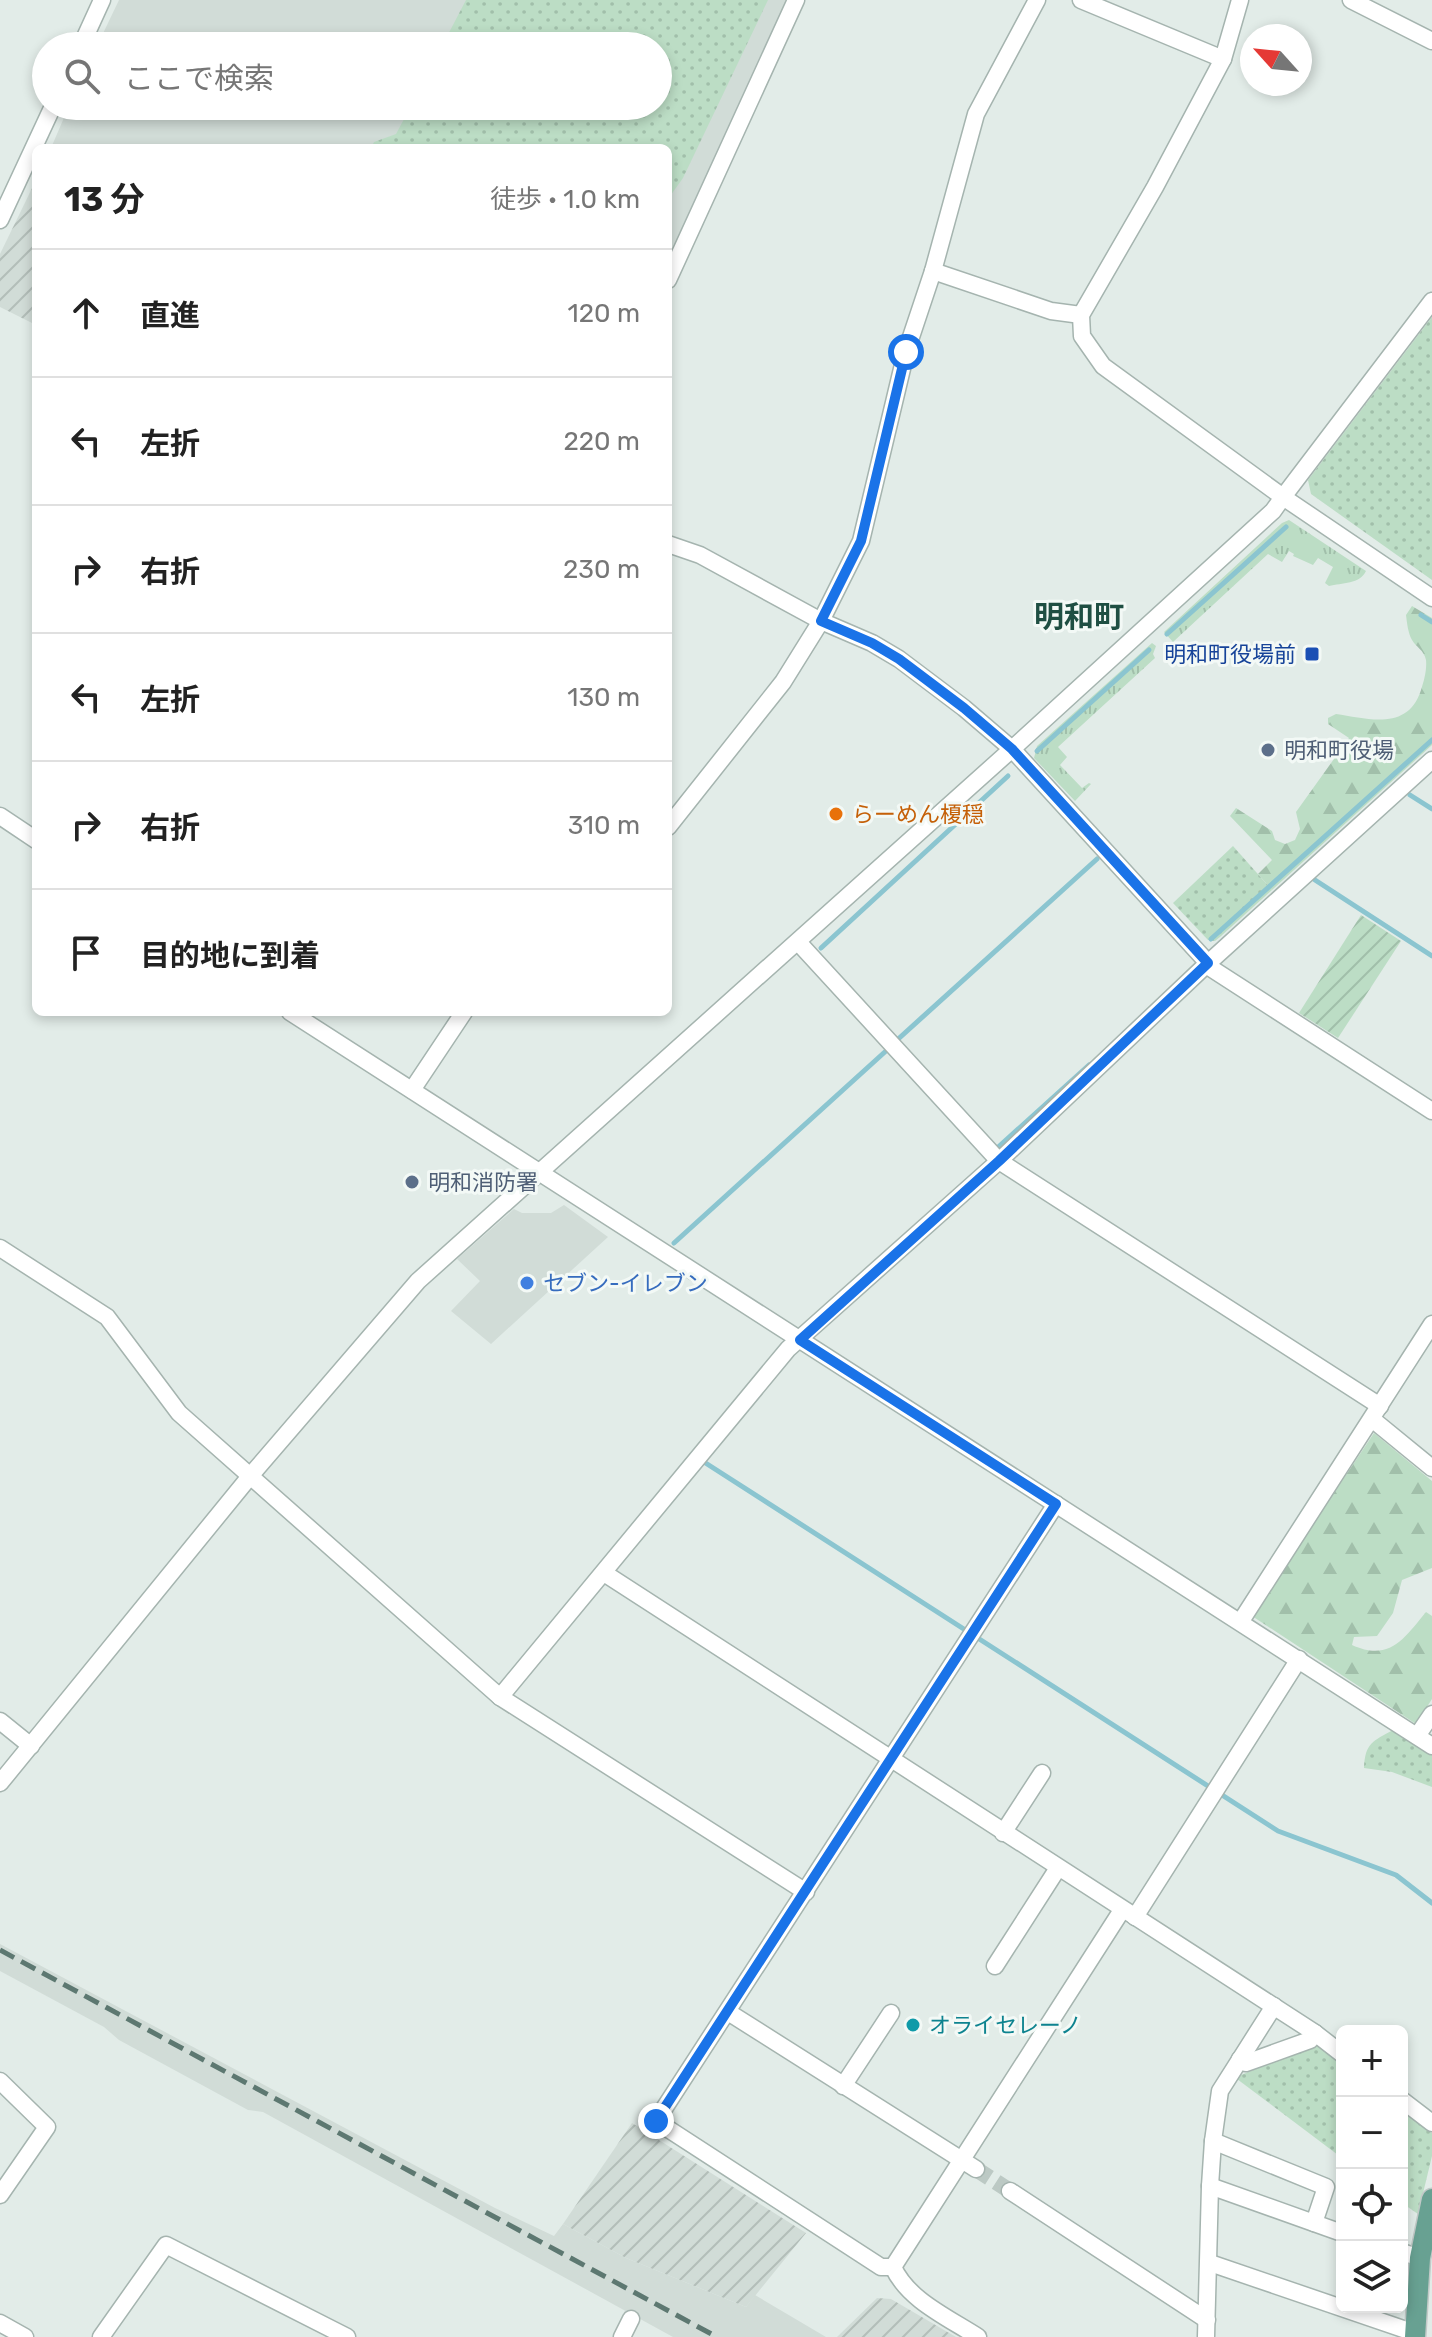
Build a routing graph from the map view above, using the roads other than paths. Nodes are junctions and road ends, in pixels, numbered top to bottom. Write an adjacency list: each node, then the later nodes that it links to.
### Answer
1 (102, 0): 7 (street)
2 (796, 0): 14 (street)
3 (1037, 0): 15 (street)
4 (1081, 0): 9 (street)
5 (1240, 0): 9 (street)
6 (1351, 0): 8 (street)
7 (87, 32)
8 (1432, 41)
9 (1223, 59): 17 (street)
10 (47, 120): 11 (street)
11 (37, 144)
12 (32, 156): 13 (street)
13 (0, 220)
14 (672, 271)
15 (933, 271): 17 (street); 21 (street)
16 (1432, 301): 18 (street)
17 (1081, 315): 18 (street)
18 (1283, 497): 20 (street); 22 (street)
19 (672, 545): 21 (street)
20 (1432, 598)
21 (821, 621): 22 (street); 25 (street)
22 (1012, 749): 27 (street); 28 (street)
23 (1432, 760): 28 (street)
24 (0, 816): 26 (street)
25 (672, 822)
26 (32, 837)
27 (798, 942): 33 (street); 34 (street)
28 (1207, 964): 32 (street); 33 (street)
29 (461, 1016): 31 (street)
30 (314, 1019): 31 (street)
31 (412, 1090): 34 (street)
32 (1432, 1111)
33 (999, 1161): 37 (street); 38 (street)
34 (540, 1173): 37 (street); 40 (street)
35 (0, 1248): 40 (street)
36 (1432, 1324): 38 (street)
37 (800, 1340): 41 (street); 42 (street)
38 (1376, 1412): 39 (street); 43 (street)
39 (1432, 1468)
40 (251, 1475): 45 (street); 49 (street)
41 (1056, 1504): 43 (street); 51 (street)
42 (604, 1573): 45 (street); 51 (street)
43 (1241, 1621): 44 (street)
44 (1299, 1659): 48 (street); 57 (street)
45 (500, 1697): 56 (street)
46 (1432, 1714): 48 (street)
47 (0, 1721): 49 (street)
48 (1417, 1736): 50 (street)
49 (31, 1746): 53 (street)
50 (1432, 1746)
51 (891, 1760): 54 (street); 56 (street)
52 (1042, 1773): 54 (street)
53 (0, 1783)
54 (1003, 1833): 55 (street)
55 (1058, 1868): 57 (street); 58 (street)
56 (806, 1892): 60 (street)
57 (1128, 1913): 59 (street); 70 (street)
58 (995, 1966)
59 (1274, 2006): 62 (street); 64 (street)
60 (728, 2012): 66 (street); 79 (street)
61 (891, 2013): 66 (street)
62 (1315, 2033): 63 (street); 64 (street)
63 (1336, 2049)
64 (1240, 2059): 69 (street)
65 (0, 2081): 73 (street)
66 (843, 2086): 70 (street)
67 (1408, 2105): 68 (street)
68 (1432, 2123)
69 (1213, 2141): 71 (street); 75 (street)
70 (968, 2164): 79 (street)
71 (1210, 2186): 75 (street); 78 (street)
72 (1010, 2191): 82 (street)
73 (0, 2195)
74 (1432, 2199): 77 (main road)
75 (1314, 2223): 76 (street)
76 (1336, 2231)
77 (1411, 2255): 83 (main road)
78 (1210, 2263): 82 (street); 83 (street)
79 (893, 2267): 88 (street)
80 (631, 2319): 87 (street)
81 (0, 2323): 84 (street)
82 (1209, 2332)
83 (1415, 2335)
84 (25, 2337)
85 (101, 2337): 86 (street)
86 (347, 2337)
87 (622, 2337)
88 (978, 2337)

